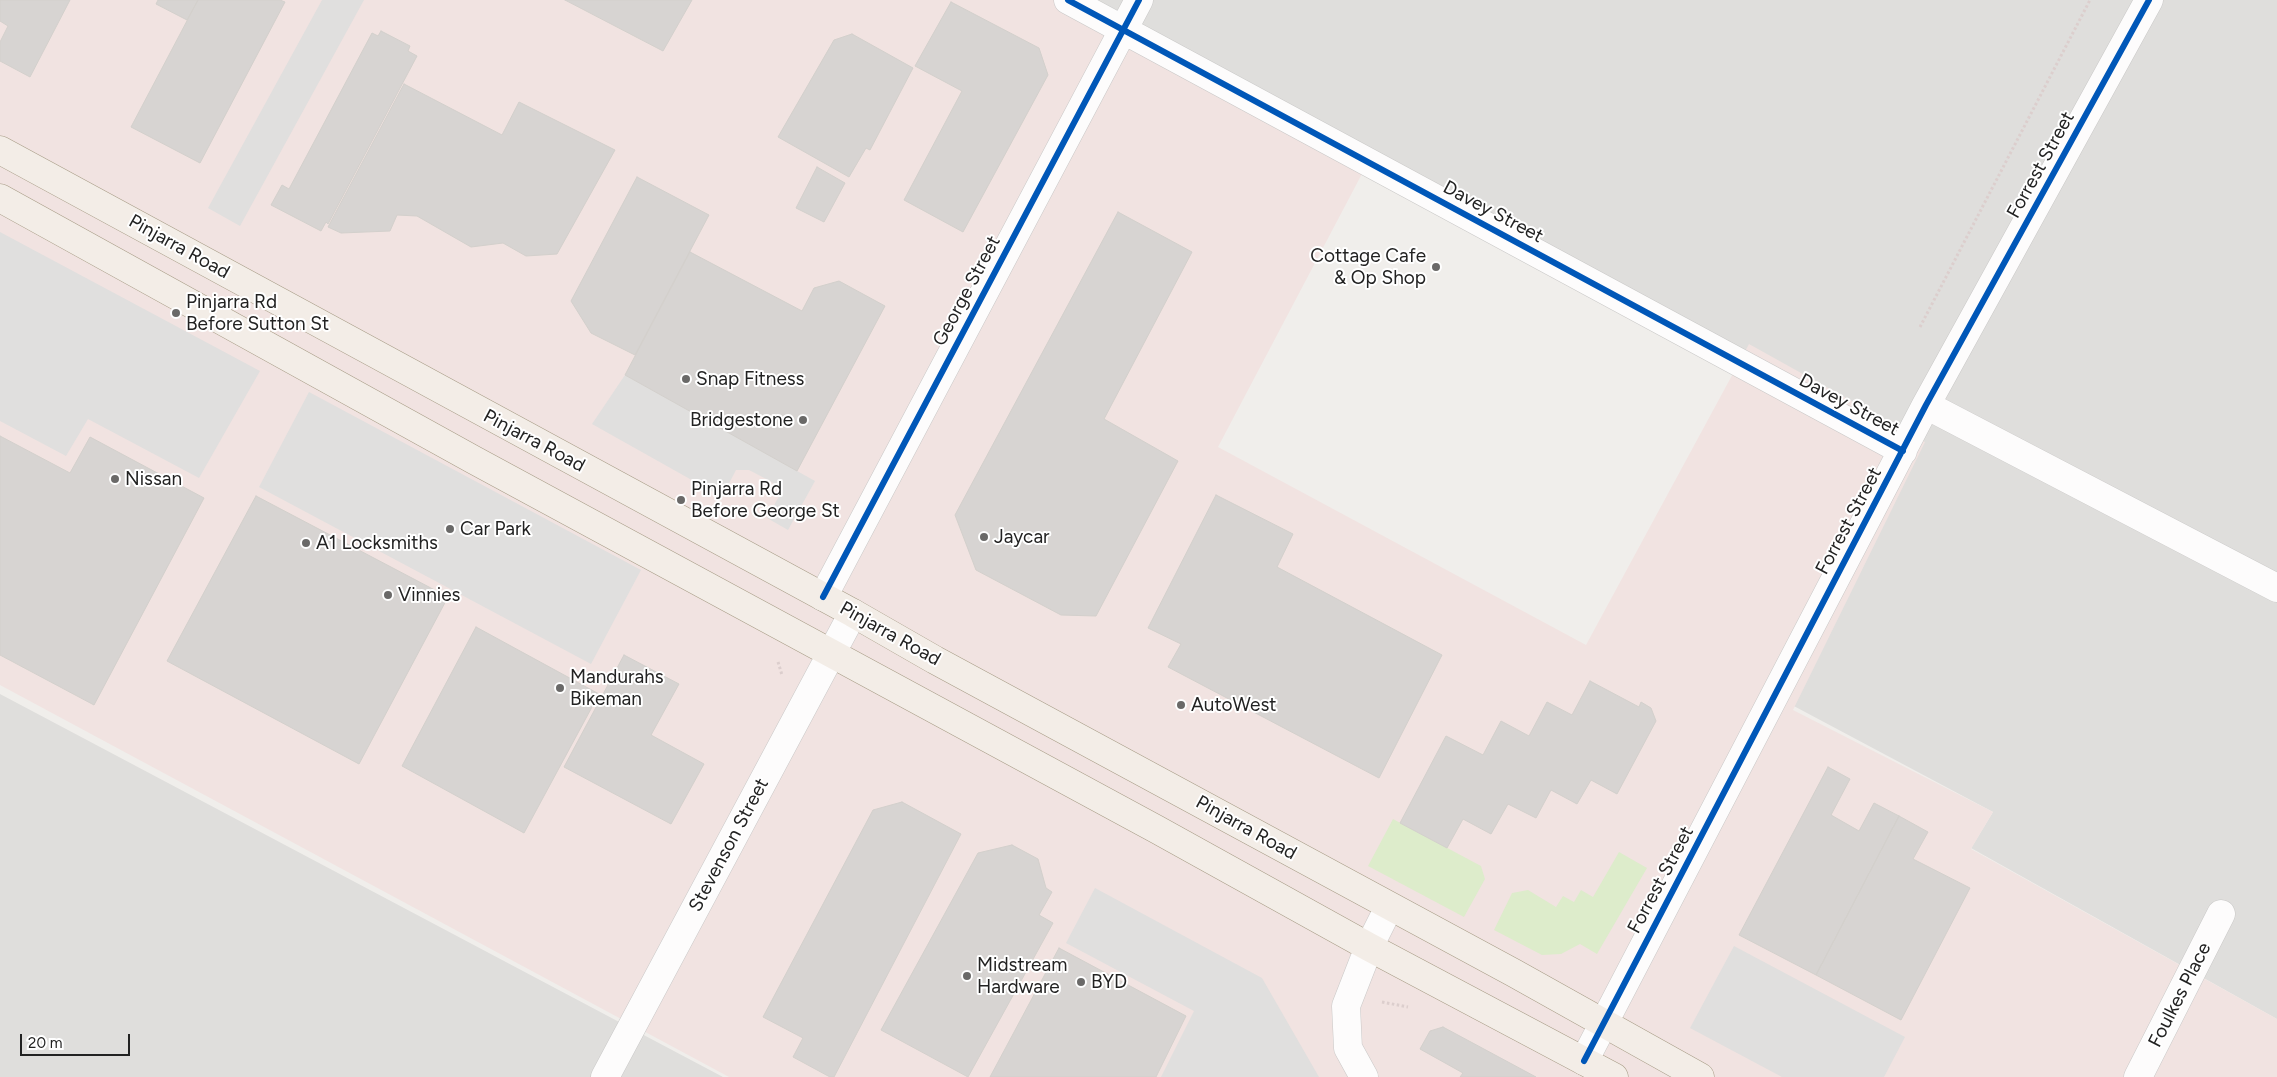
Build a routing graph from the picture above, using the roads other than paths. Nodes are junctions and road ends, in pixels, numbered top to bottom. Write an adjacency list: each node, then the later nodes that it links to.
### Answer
1 (1068, 0): 4 (street, Davey Street)
2 (1139, 0): 4 (street, George Street)
3 (2149, 0): 7 (street, Forrest Street)
4 (1123, 29): 8 (street, Davey Street); 10 (street, George Street)
5 (0, 150): 10 (main road, Pinjarra Road)
6 (0, 198): 12 (main road)
7 (1926, 405): 8 (street, Forrest Street); 9 (street, Davey Street)
8 (1904, 451): 16 (street, Forrest Street)
9 (2277, 588)
10 (823, 597): 11 (main road, Pinjarra Road)
11 (853, 612): 12 (street, Stevenson Street); 13 (main road, Pinjarra Road)
12 (832, 653): 15 (main road); 18 (street, Stevenson Street)
13 (1390, 907): 15 (street); 16 (main road, Pinjarra Road)
14 (2221, 914): 22 (street, Foulkes Place)
15 (1369, 947): 17 (main road); 19 (street)
16 (1604, 1023): 17 (street, Forrest Street); 21 (main road, Pinjarra Road)
17 (1584, 1061): 20 (main road)
18 (605, 1077)
19 (1364, 1077)
20 (1614, 1077)
21 (1700, 1077)
22 (2138, 1077)

